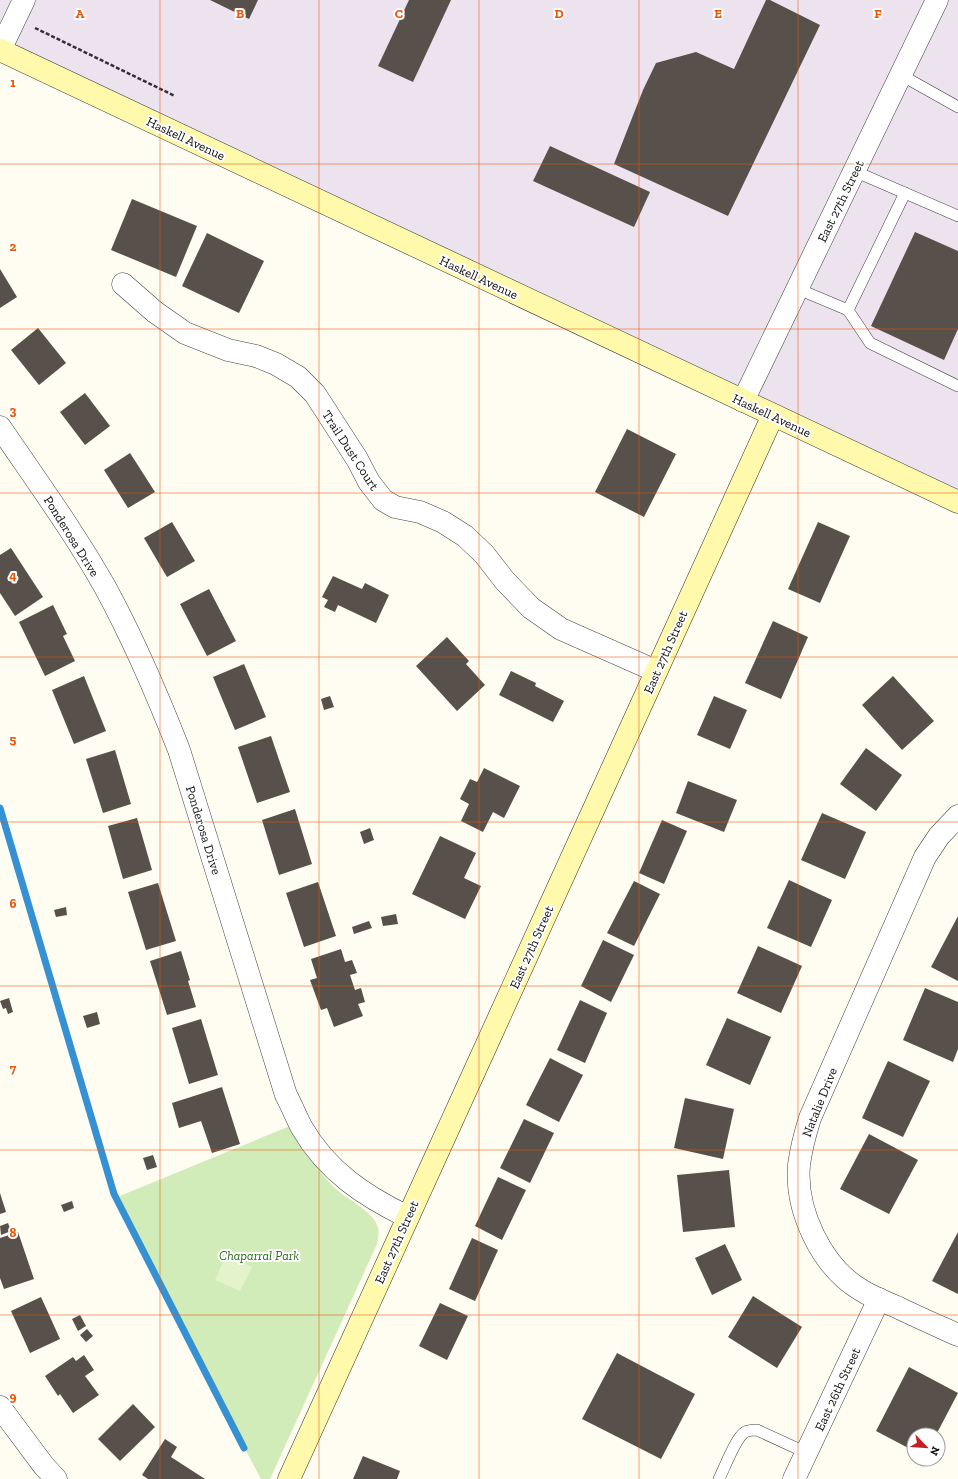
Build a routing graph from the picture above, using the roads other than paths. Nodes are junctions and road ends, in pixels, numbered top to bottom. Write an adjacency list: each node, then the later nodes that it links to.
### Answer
1 (24, 0): 3 (street)
2 (937, 0): 4 (street, East 27th Street)
3 (0, 50): 13 (street, Haskell Avenue)
4 (901, 75): 5 (lane); 6 (street, East 27th Street)
5 (958, 107)
6 (854, 171): 7 (lane); 10 (street, East 27th Street)
7 (905, 193): 8 (lane); 11 (lane)
8 (958, 216)
9 (123, 284): 17 (street, Trail Dust Court)
10 (798, 289): 11 (lane); 13 (street, East 27th Street)
11 (848, 310): 12 (lane)
12 (958, 386)
13 (743, 401): 14 (street, Haskell Avenue)
14 (773, 416): 16 (street, Haskell Avenue); 17 (street, East 27th Street)
15 (0, 427): 19 (street, Ponderosa Drive)
16 (958, 502)
17 (656, 671): 19 (street, East 27th Street)
18 (958, 816): 20 (street, Natalie Drive)
19 (408, 1217): 25 (street, East 27th Street)
20 (879, 1299): 21 (street, Natalie Drive); 23 (street, East 26th Street)
21 (958, 1335)
22 (0, 1407): 24 (street)
23 (807, 1453): 26 (lane); 27 (street, East 26th Street)
24 (56, 1479)
25 (289, 1479)
26 (719, 1479)
27 (794, 1479)

